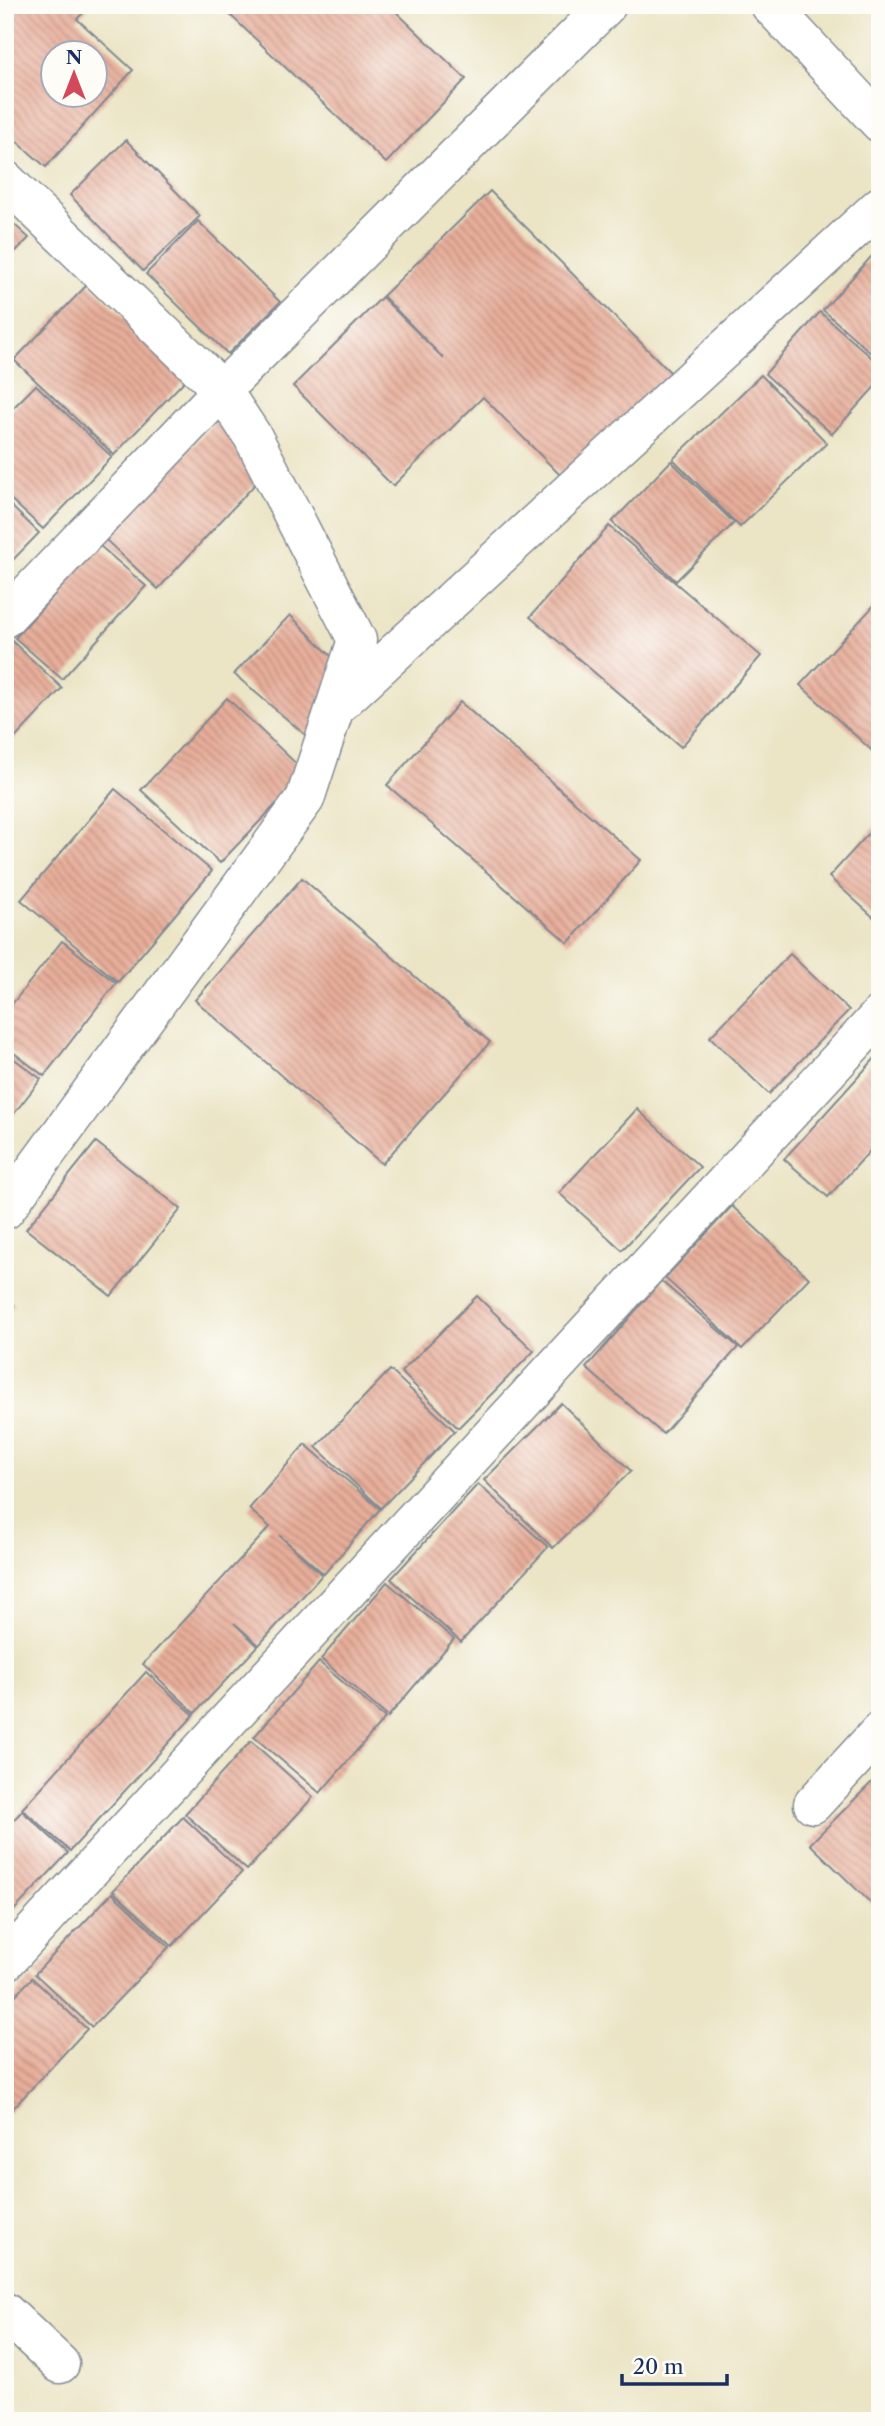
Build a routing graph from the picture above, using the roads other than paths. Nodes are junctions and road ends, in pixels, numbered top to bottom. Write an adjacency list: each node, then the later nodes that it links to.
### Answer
1 (607, 5): 6 (street)
2 (770, 5): 3 (street)
3 (880, 123)
4 (5, 180): 6 (street)
5 (880, 206): 8 (street)
6 (222, 390): 7 (street); 8 (street)
7 (5, 618)
8 (335, 707): 10 (street)
9 (880, 1015): 13 (street)
10 (5, 1210)
11 (880, 1731): 12 (street)
12 (813, 1804)
13 (5, 1962)
14 (5, 2312): 15 (street)
15 (60, 2364)

